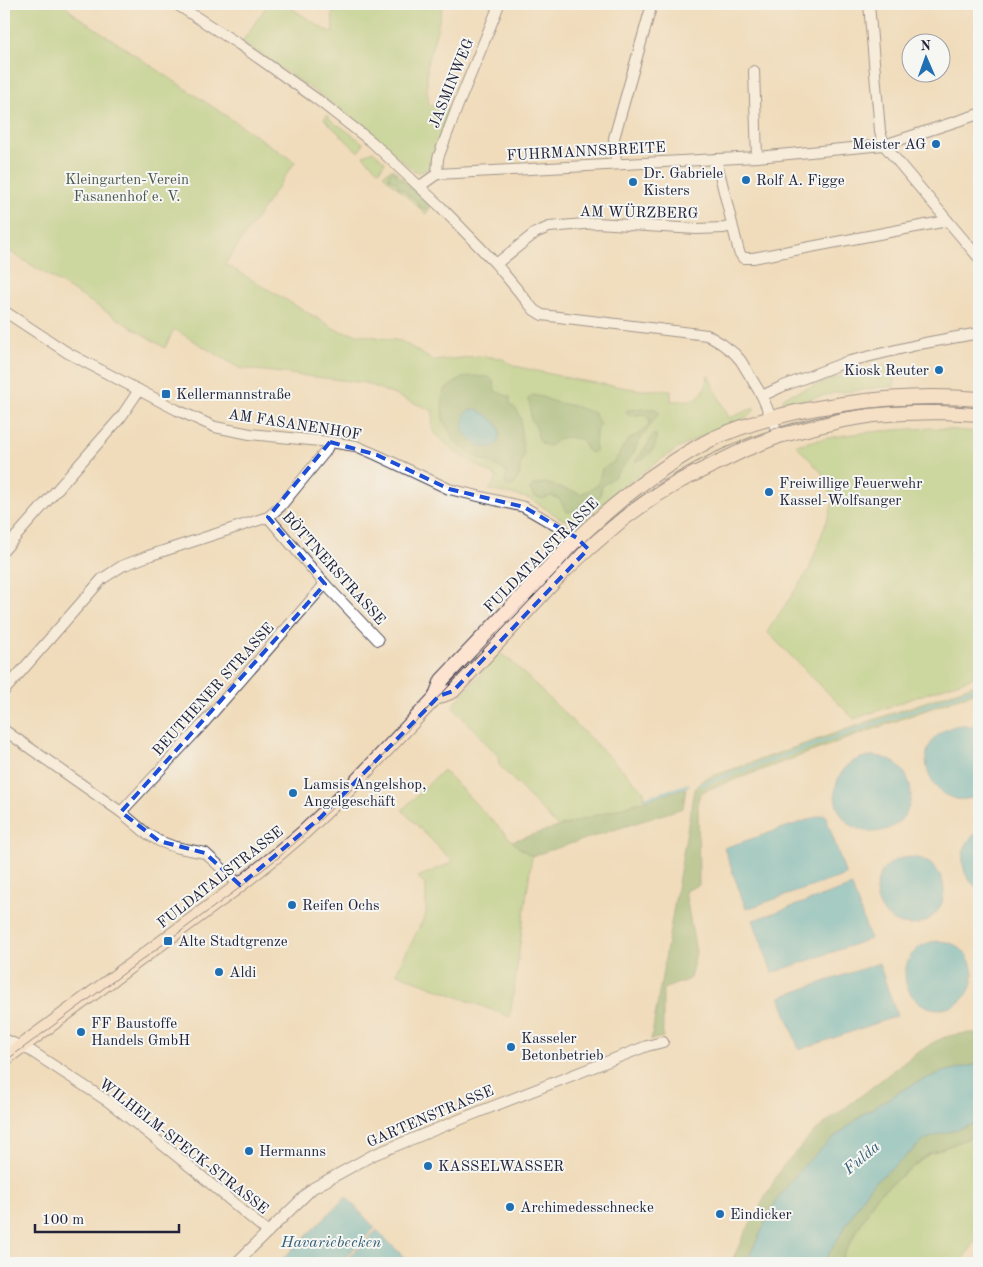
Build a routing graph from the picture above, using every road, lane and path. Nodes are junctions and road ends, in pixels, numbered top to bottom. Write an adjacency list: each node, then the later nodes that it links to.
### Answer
1 (176, 4): 12 (street)
2 (499, 4): 11 (street, JASMINWEG)
3 (652, 4): 10 (street)
4 (869, 4): 7 (street)
5 (754, 71): 8 (street)
6 (979, 114): 7 (street, FUHRMANNSBREITE)
7 (884, 145): 8 (street, FUHRMANNSBREITE); 13 (street)
8 (758, 157): 9 (street, FUHRMANNSBREITE)
9 (716, 159): 10 (street, FUHRMANNSBREITE); 14 (street)
10 (616, 164): 11 (street, FUHRMANNSBREITE)
11 (437, 174): 12 (street)
12 (420, 186): 16 (street)
13 (947, 221): 14 (street); 15 (street)
14 (732, 226): 16 (street, AM WÜRZBERG)
15 (979, 258)
16 (496, 264): 20 (street)
17 (4, 311): 19 (street, AM FASANENHOF)
18 (979, 333): 20 (street)
19 (139, 390): 25 (street, AM FASANENHOF); 29 (street)
20 (762, 396): 23 (street)
21 (979, 399): 23 (main road, FULDATALSTRASSE)
22 (979, 414): 24 (main road, FULDATALSTRASSE)
23 (771, 417): 24 (street); 27 (main road, FULDATALSTRASSE)
24 (779, 436): 28 (main road, FULDATALSTRASSE)
25 (330, 442): 26 (street, BÖTTNERSTRASSE); 27 (street, AM FASANENHOF)
26 (268, 517): 30 (street, BÖTTNERSTRASSE); 32 (street, BÖTTNERSTRASSE)
27 (577, 538): 28 (street, AM FASANENHOF); 33 (main road, FULDATALSTRASSE)
28 (588, 548): 33 (main road, FULDATALSTRASSE)
29 (4, 550)
30 (325, 584): 31 (street, BÖTTNERSTRASSE); 35 (street, BEUTHENER STRASSE)
31 (378, 640)
32 (4, 691)
33 (435, 698): 36 (main road, FULDATALSTRASSE)
34 (4, 730): 35 (street)
35 (120, 812): 36 (street)
36 (240, 885): 39 (main road, FULDATALSTRASSE)
37 (4, 1040): 39 (street, WILHELM-SPECK-STRASSE)
38 (663, 1042): 41 (street, GARTENSTRASSE)
39 (20, 1047): 40 (main road, FULDATALSTRASSE); 41 (street, WILHELM-SPECK-STRASSE)
40 (4, 1059)
41 (268, 1232): 42 (street, GARTENSTRASSE)
42 (236, 1263)

